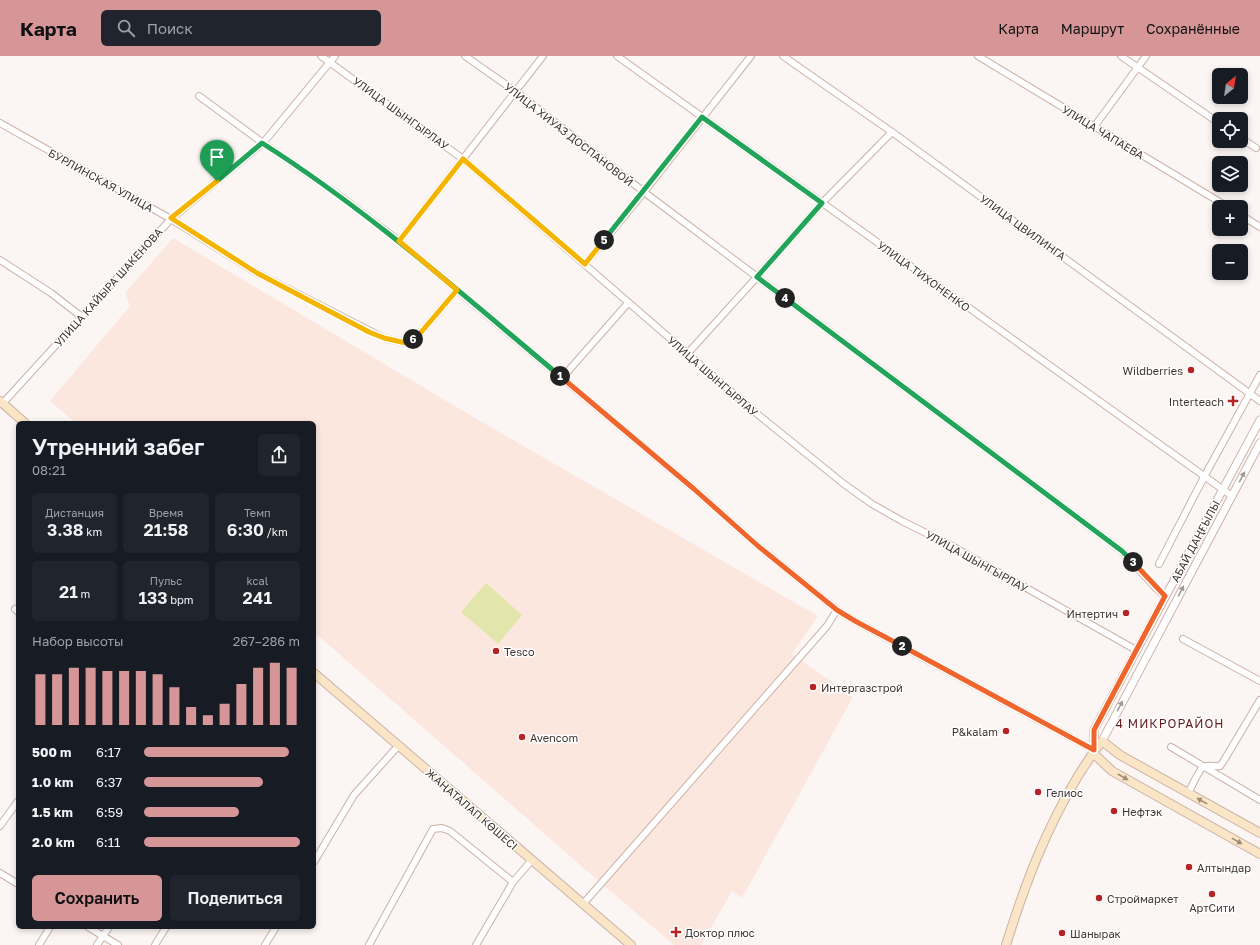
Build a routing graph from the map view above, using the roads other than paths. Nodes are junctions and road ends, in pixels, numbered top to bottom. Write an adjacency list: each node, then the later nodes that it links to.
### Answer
1 (321, 56): 11 (street, УЛИЦА ШЫНГЫРЛАУ)
2 (335, 56): 11 (street, УЛИЦА КАЙЫРА ШАКЕНОВА)
3 (465, 56): 13 (street, УЛИЦА ХИУАЗ ДОСПАНОВОЙ)
4 (543, 56): 13 (street)
5 (617, 56): 15 (street, УЛИЦА ТИХОНЕНКО)
6 (751, 56): 15 (street)
7 (783, 56): 19 (street, УЛИЦА ЦВИЛИНГА)
8 (978, 56): 18 (street, УЛИЦА ЧАПАЕВА)
9 (1121, 56): 12 (street)
10 (1146, 56): 12 (street)
11 (330, 62): 20 (street, УЛИЦА КАЙЫРА ШАКЕНОВА); 23 (street, УЛИЦА ШЫНГЫРЛАУ)
12 (1138, 67): 16 (street); 18 (street)
13 (515, 92): 23 (street); 24 (street, УЛИЦА ХИУАЗ ДОСПАНОВОЙ)
14 (199, 96): 20 (street)
15 (702, 117): 24 (street); 26 (street, УЛИЦА ТИХОНЕНКО)
16 (1212, 118)
17 (0, 123): 27 (street, БУРЛИНСКАЯ УЛИЦА)
18 (1094, 127): 25 (street, УЛИЦА ЧАПАЕВА)
19 (892, 132): 26 (street); 40 (street, УЛИЦА ЦВИЛИНГА)
20 (262, 143): 27 (street, УЛИЦА КАЙЫРА ШАКЕНОВА); 30 (street)
21 (1248, 143): 22 (street)
22 (1256, 148)
23 (463, 159): 30 (street); 32 (street, УЛИЦА ШЫНГЫРЛАУ)
24 (644, 192): 32 (street); 33 (street, УЛИЦА ХИУАЗ ДОСПАНОВОЙ)
25 (1216, 200)
26 (822, 203): 33 (street); 46 (street, УЛИЦА ТИХОНЕНКО)
27 (171, 218): 34 (street, БУРЛИНСКАЯ УЛИЦА); 36 (street, УЛИЦА КАЙЫРА ШАКЕНОВА)
28 (1248, 219): 29 (street)
29 (1260, 227)
30 (399, 241): 34 (street)
31 (0, 260): 36 (street)
32 (585, 264): 35 (street, УЛИЦА ШЫНГЫРЛАУ)
33 (757, 277): 37 (street); 50 (street, УЛИЦА ХИУАЗ ДОСПАНОВОЙ)
34 (457, 290): 39 (street)
35 (628, 303): 37 (street, УЛИЦА ШЫНГЫРЛАУ); 39 (street)
36 (82, 317): 42 (street, УЛИЦА КАЙЫРА ШАКЕНОВА)
37 (688, 353): 53 (street, УЛИЦА ШЫНГЫРЛАУ)
38 (1260, 375): 40 (street)
39 (562, 378): 51 (street)
40 (1250, 393): 41 (street, УЛИЦА ЦВИЛИНГА); 46 (street)
41 (1260, 401)
42 (1, 402): 44 (main road)
43 (1260, 420): 47 (street, АБАЙ ДАҢҒЫЛЫ)
44 (24, 421)
45 (1260, 443): 48 (street, АБАЙ ДАҢҒЫЛЫ, one-way to 45)
46 (1204, 477): 47 (street, УЛИЦА ТИХОНЕНКО); 49 (street)
47 (1222, 490): 48 (street, УЛИЦА ТИХОНЕНКО); 50 (street, АБАЙ ДАҢҒЫЛЫ)
48 (1232, 496): 57 (street, АБАЙ ДАҢҒЫЛЫ, one-way to 48)
49 (1159, 564)
50 (1165, 596): 53 (street, АБАЙ ДАҢҒЫЛЫ)
51 (837, 610): 60 (street); 73 (street)
52 (1183, 639): 55 (street)
53 (1136, 650): 60 (street, АБАЙ ДАҢҒЫЛЫ)
54 (316, 674): 58 (main road, ЖАҢАТАЛАП КӨШЕСІ)
55 (1259, 678)
56 (1260, 700): 61 (street)
57 (1102, 741): 60 (main road); 62 (main road)
58 (399, 745): 68 (street); 69 (main road, ЖАҢАТАЛАП КӨШЕСІ)
59 (1171, 747): 61 (street)
60 (1094, 752): 67 (main road, one-way to 67); 88 (main road)
61 (1203, 767): 62 (street); 63 (street)
62 (1188, 793): 66 (main road, one-way to 62)
63 (1260, 800)
64 (16, 804): 65 (street)
65 (0, 826)
66 (1260, 834)
67 (1260, 854)
68 (316, 859)
69 (531, 861): 71 (street); 73 (main road, ЖАҢАТАЛАП КӨШЕСІ)
70 (0, 873): 72 (street)
71 (513, 882): 85 (street); 86 (street)
72 (16, 883)
73 (583, 904): 87 (main road, ЖАҢАТАЛАП КӨШЕСІ)
74 (49, 929): 80 (street)
75 (91, 929): 79 (street)
76 (108, 929): 79 (street)
77 (165, 929): 83 (street)
78 (275, 929): 84 (street)
79 (103, 936): 81 (street); 82 (street)
80 (39, 945)
81 (97, 945)
82 (118, 945)
83 (155, 945)
84 (265, 945)
85 (369, 945)
86 (476, 945)
87 (631, 945)
88 (1006, 945)

